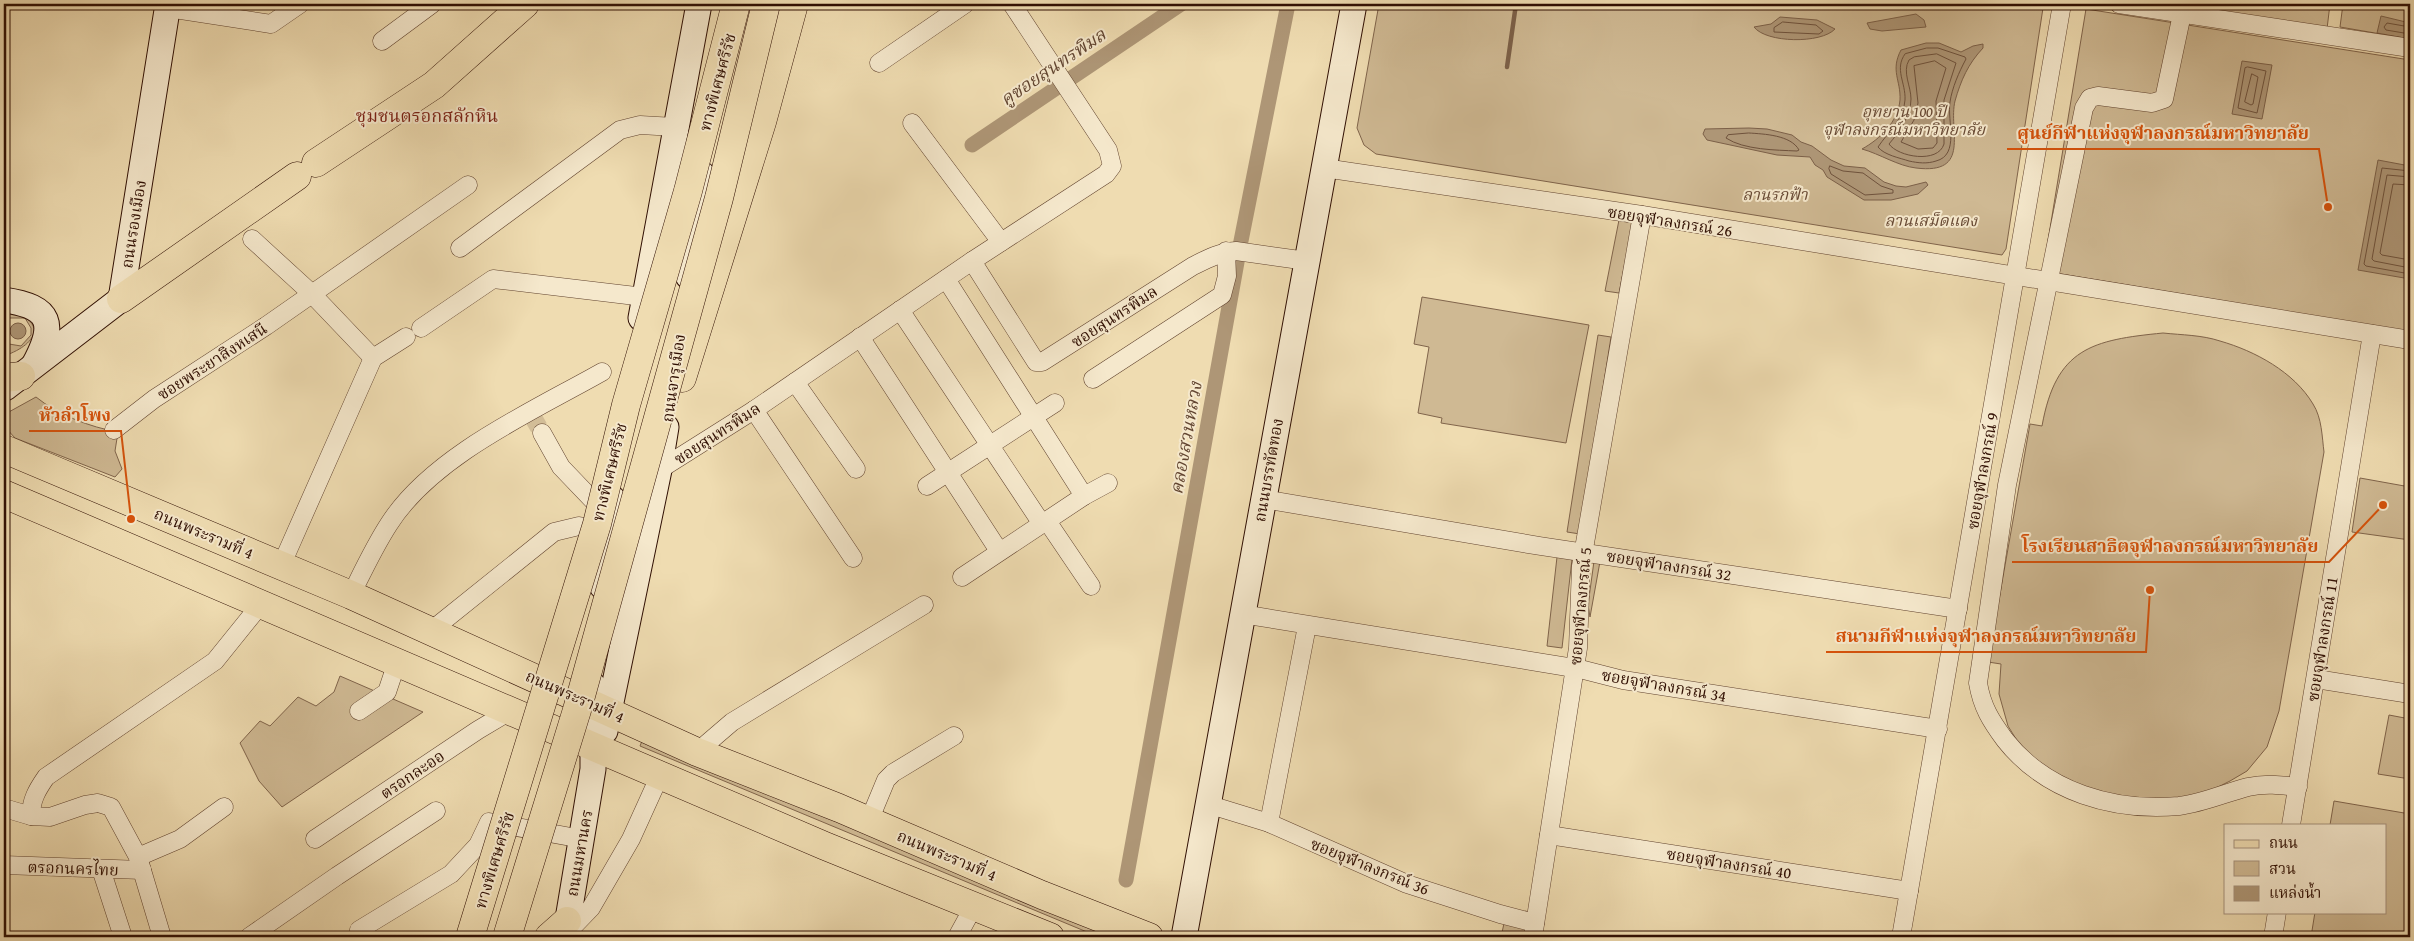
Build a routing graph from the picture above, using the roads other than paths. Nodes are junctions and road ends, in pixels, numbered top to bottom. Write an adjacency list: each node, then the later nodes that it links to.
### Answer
1 (274, 4): 17 (street)
2 (300, 4): 17 (street)
3 (432, 4): 18 (street)
4 (525, 4): 37 (main road)
5 (699, 4): 22 (main road, ถนนจารุเมือง)
6 (727, 4): 51 (main road, ถนนจารุเมือง)
7 (736, 4): 117 (main road, ทางพิเศษศรีรัช, bridge)
8 (766, 4): 119 (main road, ทางพิเศษศรีรัช, bridge)
9 (794, 4): 51 (main road)
10 (965, 4): 20 (street)
11 (1012, 4): 27 (street, ซอยสุนทรพิมล)
12 (1354, 4): 23 (main road, ถนนบรรทัดทอง)
13 (2062, 4): 32 (street, ซอยจุฬาลงกรณ์ 9)
14 (2119, 4): 16 (street)
15 (168, 6): 17 (street); 37 (main road, ถนนรองเมือง)
16 (2182, 14): 19 (street); 34 (street)
17 (271, 24)
18 (382, 41)
19 (2410, 48)
20 (879, 63)
21 (912, 123): 27 (street)
22 (675, 127): 28 (street); 36 (main road, ถนนจารุเมือง)
23 (1324, 168): 25 (street, ซอยจุฬาลงกรณ์ 26); 31 (main road, ถนนบรรทัดทอง)
24 (468, 185): 35 (street, ซอยพระยาสิงหเสนี)
25 (1642, 216): 32 (street, ซอยจุฬาลงกรณ์ 26); 67 (street, ซอยจุฬาลงกรณ์ 5)
26 (252, 239): 35 (street)
27 (1001, 242): 30 (street, ซอยสุนทรพิมล)
28 (460, 248)
29 (1238, 252): 30 (street, ซอยสุนทรพิมล); 31 (street); 46 (street)
30 (972, 261): 33 (street, ซอยสุนทรพิมล)
31 (1307, 261): 63 (main road, ถนนบรรทัดทอง)
32 (2015, 277): 34 (street, ซอยจุฬาลงกรณ์ 26); 75 (street, ซอยจุฬาลงกรณ์ 9)
33 (946, 279): 39 (street, ซอยสุนทรพิมล); 50 (street)
34 (2047, 282): 40 (street, ซอยจุฬาลงกรณ์ 26); 92 (street)
35 (311, 293): 43 (street); 52 (street, ซอยพระยาสิงหเสนี)
36 (644, 297): 43 (street); 65 (main road, ถนนจารุเมือง)
37 (121, 299): 45 (main road)
38 (4, 300): 45 (main road)
39 (900, 310): 41 (street, ซอยสุนทรพิมล); 54 (street)
40 (2372, 334): 42 (street, ซอยจุฬาลงกรณ์ 26); 81 (street, ซอยจุฬาลงกรณ์ 11)
41 (860, 337): 47 (street, ซอยสุนทรพิมล); 58 (street)
42 (2410, 340)
43 (373, 358): 69 (street)
44 (602, 372): 72 (street)
45 (16, 377)
46 (1093, 379)
47 (795, 382): 49 (street, ซอยสุนทรพิมล); 57 (street)
48 (1056, 403): 50 (street)
49 (754, 410): 56 (street, ซอยสุนทรพิมล); 68 (street)
50 (1033, 418): 54 (street); 62 (street)
51 (666, 427): 56 (main road, ถนนจารุเมือง)
52 (114, 430)
53 (542, 433): 65 (street)
54 (990, 445): 58 (street); 64 (street)
55 (4, 449): 69 (main road, ถนนพระรามที่ 4)
56 (659, 470): 83 (main road, ถนนจารุเมือง)
57 (856, 470)
58 (948, 474): 60 (street); 66 (street)
59 (1108, 484): 62 (street)
60 (927, 486)
61 (4, 494): 73 (main road)
62 (1084, 496): 64 (street)
63 (1263, 499): 67 (street, ซอยจุฬาลงกรณ์ 32); 76 (main road, ถนนบรรทัดทอง)
64 (1044, 522): 66 (street); 71 (street)
65 (610, 525): 78 (street); 83 (main road, ถนนจารุเมือง)
66 (1000, 551): 70 (street)
67 (1583, 551): 75 (street, ซอยจุฬาลงกรณ์ 32); 80 (street, ซอยจุฬาลงกรณ์ 5)
68 (853, 558)
69 (281, 566): 72 (main road, ถนนพระรามที่ 4)
70 (962, 577)
71 (1091, 586)
72 (351, 595): 78 (main road, ถนนพระรามที่ 4)
73 (261, 604): 79 (main road); 97 (street)
74 (924, 605): 89 (street)
75 (1958, 610): 87 (street, ซอยจุฬาลงกรณ์ 9)
76 (1242, 614): 77 (street, ซอยจุฬาลงกรณ์ 34); 93 (main road, ถนนบรรทัดทอง)
77 (1307, 626): 80 (street, ซอยจุฬาลงกรณ์ 34); 99 (street)
78 (432, 630): 83 (main road, ถนนพระรามที่ 4)
79 (398, 662): 84 (main road); 85 (street)
80 (1575, 668): 87 (street, ซอยจุฬาลงกรณ์ 34); 102 (street, ซอยจุฬาลงกรณ์ 5)
81 (2316, 678): 82 (street); 92 (street, ซอยจุฬาลงกรณ์ 11)
82 (2410, 694)
83 (601, 708): 89 (main road, ถนนพระรามที่ 4); 90 (main road, ถนนจารุเมือง)
84 (510, 710): 86 (main road); 103 (street, ตรอกละออ)
85 (359, 711)
86 (548, 726): 90 (main road); 101 (main road)
87 (1938, 729): 108 (street, ซอยจุฬาลงกรณ์ 9)
88 (954, 736): 98 (street)
89 (697, 752): 98 (main road, ถนนพระรามที่ 4)
90 (595, 755): 91 (main road); 104 (main road, ถนนมหานคร)
91 (660, 774): 109 (main road); 113 (street)
92 (2298, 787): 100 (street, ซอยจุฬาลงกรณ์ 11)
93 (1207, 804): 99 (street, ซอยจุฬาลงกรณ์ 36); 123 (main road, ถนนบรรทัดทอง)
94 (224, 807): 105 (street)
95 (4, 808): 97 (street)
96 (436, 811): 116 (street)
97 (31, 816): 105 (street)
98 (869, 821): 122 (main road, ถนนพระรามที่ 4)
99 (1269, 823): 112 (street, ซอยจุฬาลงกรณ์ 36)
100 (2291, 824)
101 (517, 827): 104 (street); 111 (street); 118 (main road)
102 (1549, 835): 108 (street, ซอยจุฬาลงกรณ์ 40); 112 (street, ซอยจุฬาลงกรณ์ 5)
103 (315, 839)
104 (582, 839): 113 (main road, ถนนมหานคร)
105 (140, 863): 107 (street, ตรอกนครไทย); 115 (street)
106 (4, 865): 107 (street, ตรอกนครไทย)
107 (101, 869): 114 (street)
108 (1909, 891): 124 (street, ซอยจุฬาลงกรณ์ 9)
109 (974, 906): 120 (street); 121 (main road)
110 (2277, 914): 125 (street)
111 (359, 930)
112 (1534, 930)
113 (562, 932)
114 (122, 937)
115 (162, 937)
116 (249, 937)
117 (470, 937)
118 (484, 937)
119 (507, 937)
120 (957, 937)
121 (1050, 937)
122 (1148, 937)
123 (1184, 937)
124 (1901, 937)
125 (2273, 937)

